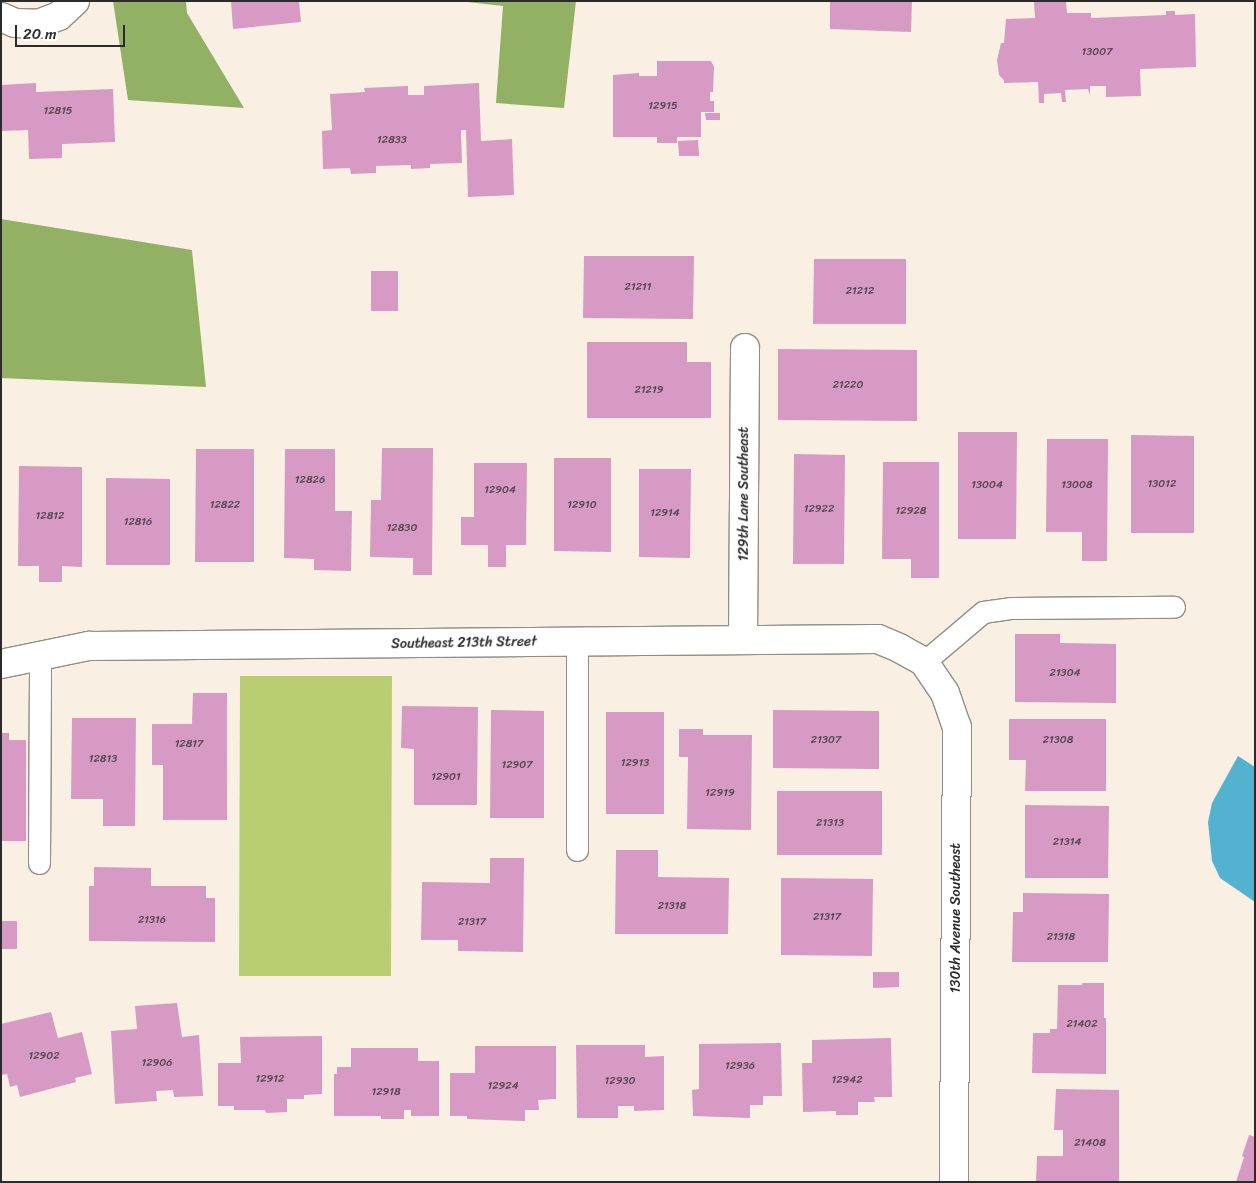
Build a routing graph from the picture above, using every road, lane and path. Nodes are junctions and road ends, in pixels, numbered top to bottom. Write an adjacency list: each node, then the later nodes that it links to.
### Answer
1 (75, 1): 2 (street)
2 (1, 17)
3 (745, 348): 5 (street, 129th Lane Southeast)
4 (1174, 607): 8 (lane)
5 (743, 640): 6 (street, Southeast 213th Street); 8 (street, Southeast 213th Street)
6 (577, 642): 7 (street, Southeast 213th Street); 10 (lane)
7 (40, 656): 9 (street, Southeast 213th Street); 11 (lane)
8 (924, 662): 12 (street, 130th Avenue Southeast)
9 (1, 664)
10 (577, 850)
11 (39, 863)
12 (954, 1182)

